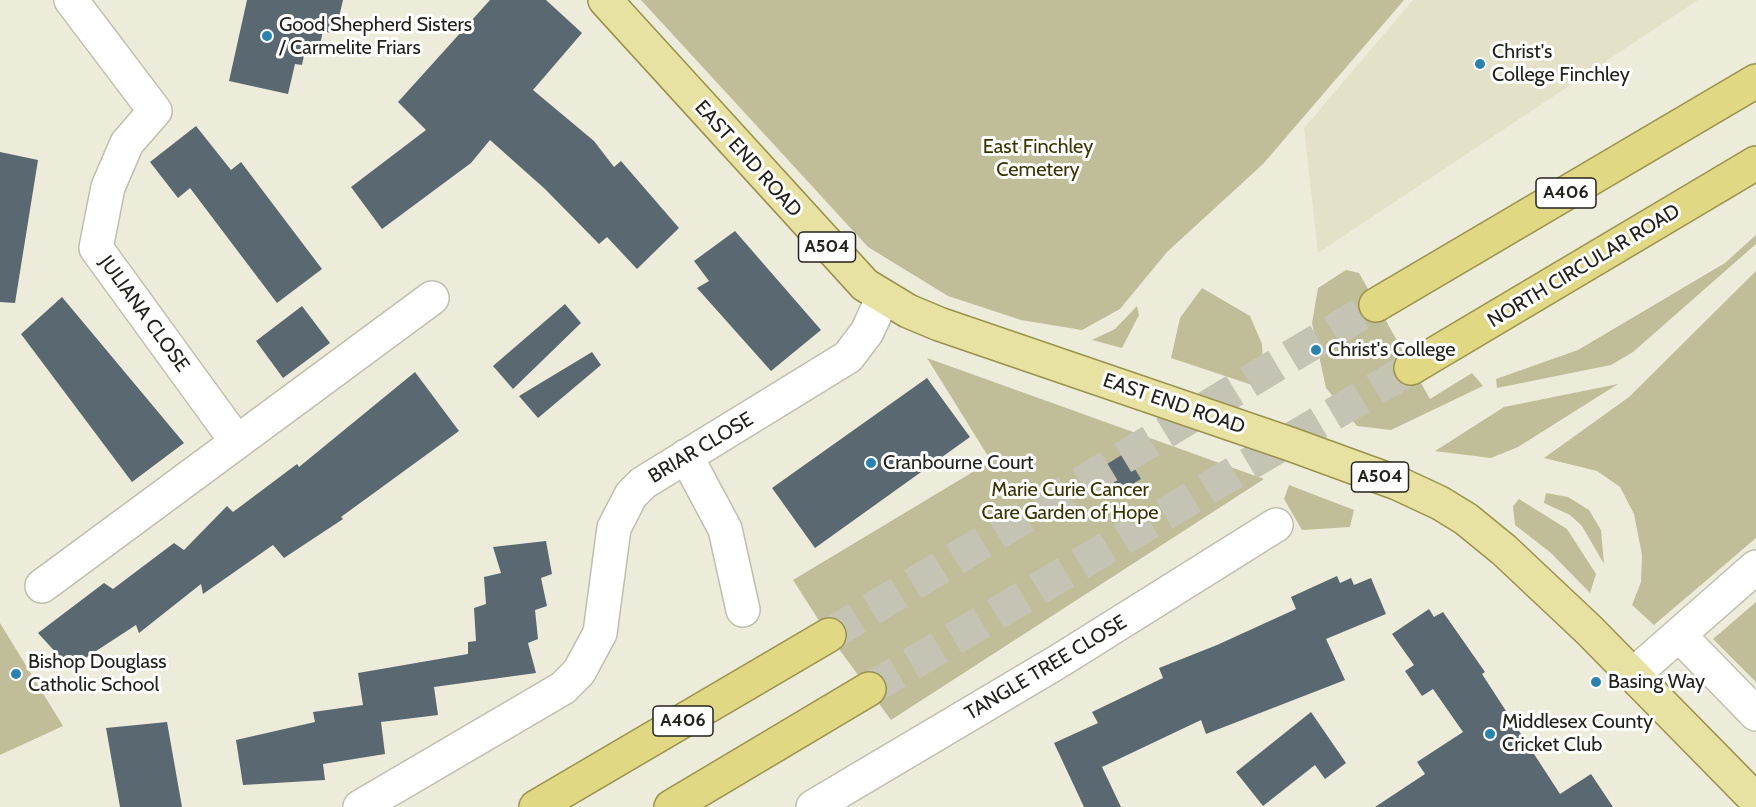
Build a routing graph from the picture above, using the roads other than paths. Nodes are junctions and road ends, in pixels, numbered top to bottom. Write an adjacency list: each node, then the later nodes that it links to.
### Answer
1 (71, 0): 9 (street, JULIANA CLOSE)
2 (605, 0): 5 (main road, EAST END ROAD / A504)
3 (1756, 81): 7 (highway, A406)
4 (1756, 163): 8 (highway, NORTH CIRCULAR ROAD)
5 (883, 297): 10 (street, BRIAR CLOSE); 17 (main road, EAST END ROAD / A504)
6 (432, 298): 9 (street)
7 (1376, 305)
8 (1412, 368)
9 (237, 442): 13 (street)
10 (686, 456): 14 (street); 22 (street, BRIAR CLOSE)
11 (1276, 525): 21 (street, TANGLE TREE CLOSE)
12 (1756, 567): 16 (street)
13 (42, 586)
14 (743, 610)
15 (829, 634): 23 (highway, A406)
16 (1678, 634): 17 (street); 19 (street)
17 (1634, 674): 20 (main road, EAST END ROAD / A504)
18 (869, 689): 24 (highway)
19 (1756, 714)
20 (1756, 800)
21 (831, 802)
22 (360, 807)
23 (536, 807)
24 (670, 807)

